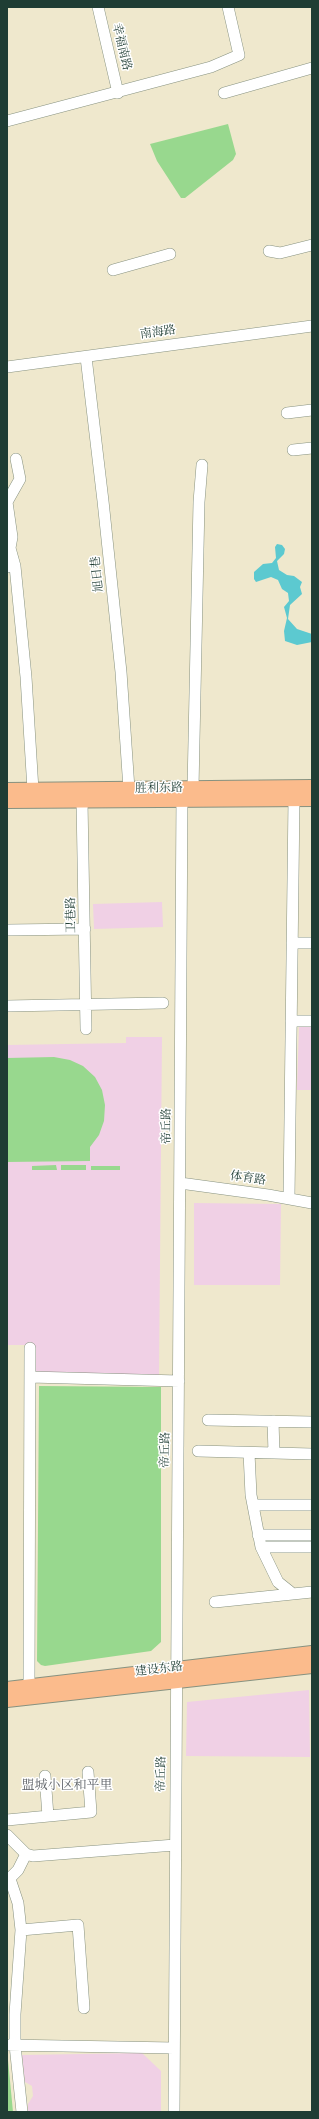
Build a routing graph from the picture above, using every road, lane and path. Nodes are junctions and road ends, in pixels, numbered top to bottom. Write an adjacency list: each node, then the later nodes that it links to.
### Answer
1 (98, 7): 4 (street, 幸福南路)
2 (228, 7): 4 (street)
3 (312, 68): 5 (street)
4 (118, 93): 6 (street)
5 (224, 93)
6 (7, 121)
7 (312, 245): 8 (street)
8 (269, 251)
9 (170, 254): 10 (street)
10 (114, 270)
11 (312, 326): 12 (street, 南海路)
12 (86, 357): 13 (street, 南海路); 23 (street, 旭日巷)
13 (7, 367)
14 (312, 410): 15 (street)
15 (287, 413)
16 (312, 448): 17 (street)
17 (293, 450)
18 (16, 459): 20 (street)
19 (202, 465): 26 (street, 帝丘路)
20 (7, 502): 21 (street)
21 (11, 567): 25 (street)
22 (312, 787): 26 (main road, 胜利东路)
23 (129, 789): 25 (main road, 胜利东路); 26 (main road, 胜利东路)
24 (7, 790): 25 (main road, 胜利东路)
25 (32, 790)
26 (186, 792): 27 (main road, 胜利东路); 29 (main road, 胜利东路); 41 (street, 帝丘路)
27 (294, 799): 28 (main road, 胜利东路); 33 (street)
28 (312, 799)
29 (82, 800): 30 (main road, 胜利东路); 31 (street, 卫巷路)
30 (7, 801)
31 (85, 929): 32 (street); 36 (street, 卫巷路)
32 (8, 930)
33 (292, 943): 34 (street); 38 (street)
34 (312, 943)
35 (164, 1003): 36 (street)
36 (86, 1005): 37 (street); 40 (street, 卫巷路)
37 (7, 1006)
38 (291, 1021): 39 (street); 42 (street)
39 (312, 1021)
40 (86, 1029)
41 (180, 1183): 42 (street, 体育路); 46 (street, 帝丘路)
42 (289, 1198): 43 (street, 体育路)
43 (312, 1203)
44 (30, 1348): 45 (street)
45 (30, 1377): 46 (street); 66 (street)
46 (180, 1380): 65 (street, 帝丘路)
47 (208, 1420): 48 (street)
48 (273, 1421): 49 (street); 52 (street)
49 (312, 1422)
50 (198, 1451): 51 (street)
51 (248, 1453): 52 (street); 54 (street)
52 (274, 1453): 53 (street)
53 (312, 1454)
54 (253, 1505): 55 (street); 56 (street)
55 (312, 1505)
56 (258, 1535): 57 (street); 58 (street)
57 (312, 1535)
58 (261, 1547): 59 (street); 61 (street)
59 (312, 1547)
60 (312, 1592): 61 (street)
61 (293, 1594): 62 (street)
62 (215, 1602)
63 (312, 1653): 65 (main road, 建设东路)
64 (312, 1666): 65 (main road, 建设东路)
65 (177, 1675): 66 (main road, 建设东路); 68 (main road, 建设东路); 74 (street, 帝丘路)
66 (28, 1686): 67 (main road, 建设东路)
67 (7, 1689)
68 (7, 1700)
69 (88, 1772): 71 (street)
70 (45, 1776): 71 (street)
71 (48, 1816): 72 (street)
72 (7, 1820)
73 (7, 1835): 75 (street)
74 (175, 1845): 75 (street); 80 (street, 帝丘路)
75 (26, 1854): 76 (street)
76 (9, 1880): 77 (street)
77 (21, 1930): 78 (street); 79 (street)
78 (84, 2008)
79 (11, 2045): 80 (street); 81 (street)
80 (174, 2048): 82 (street, 帝丘路)
81 (22, 2112)
82 (174, 2112)

